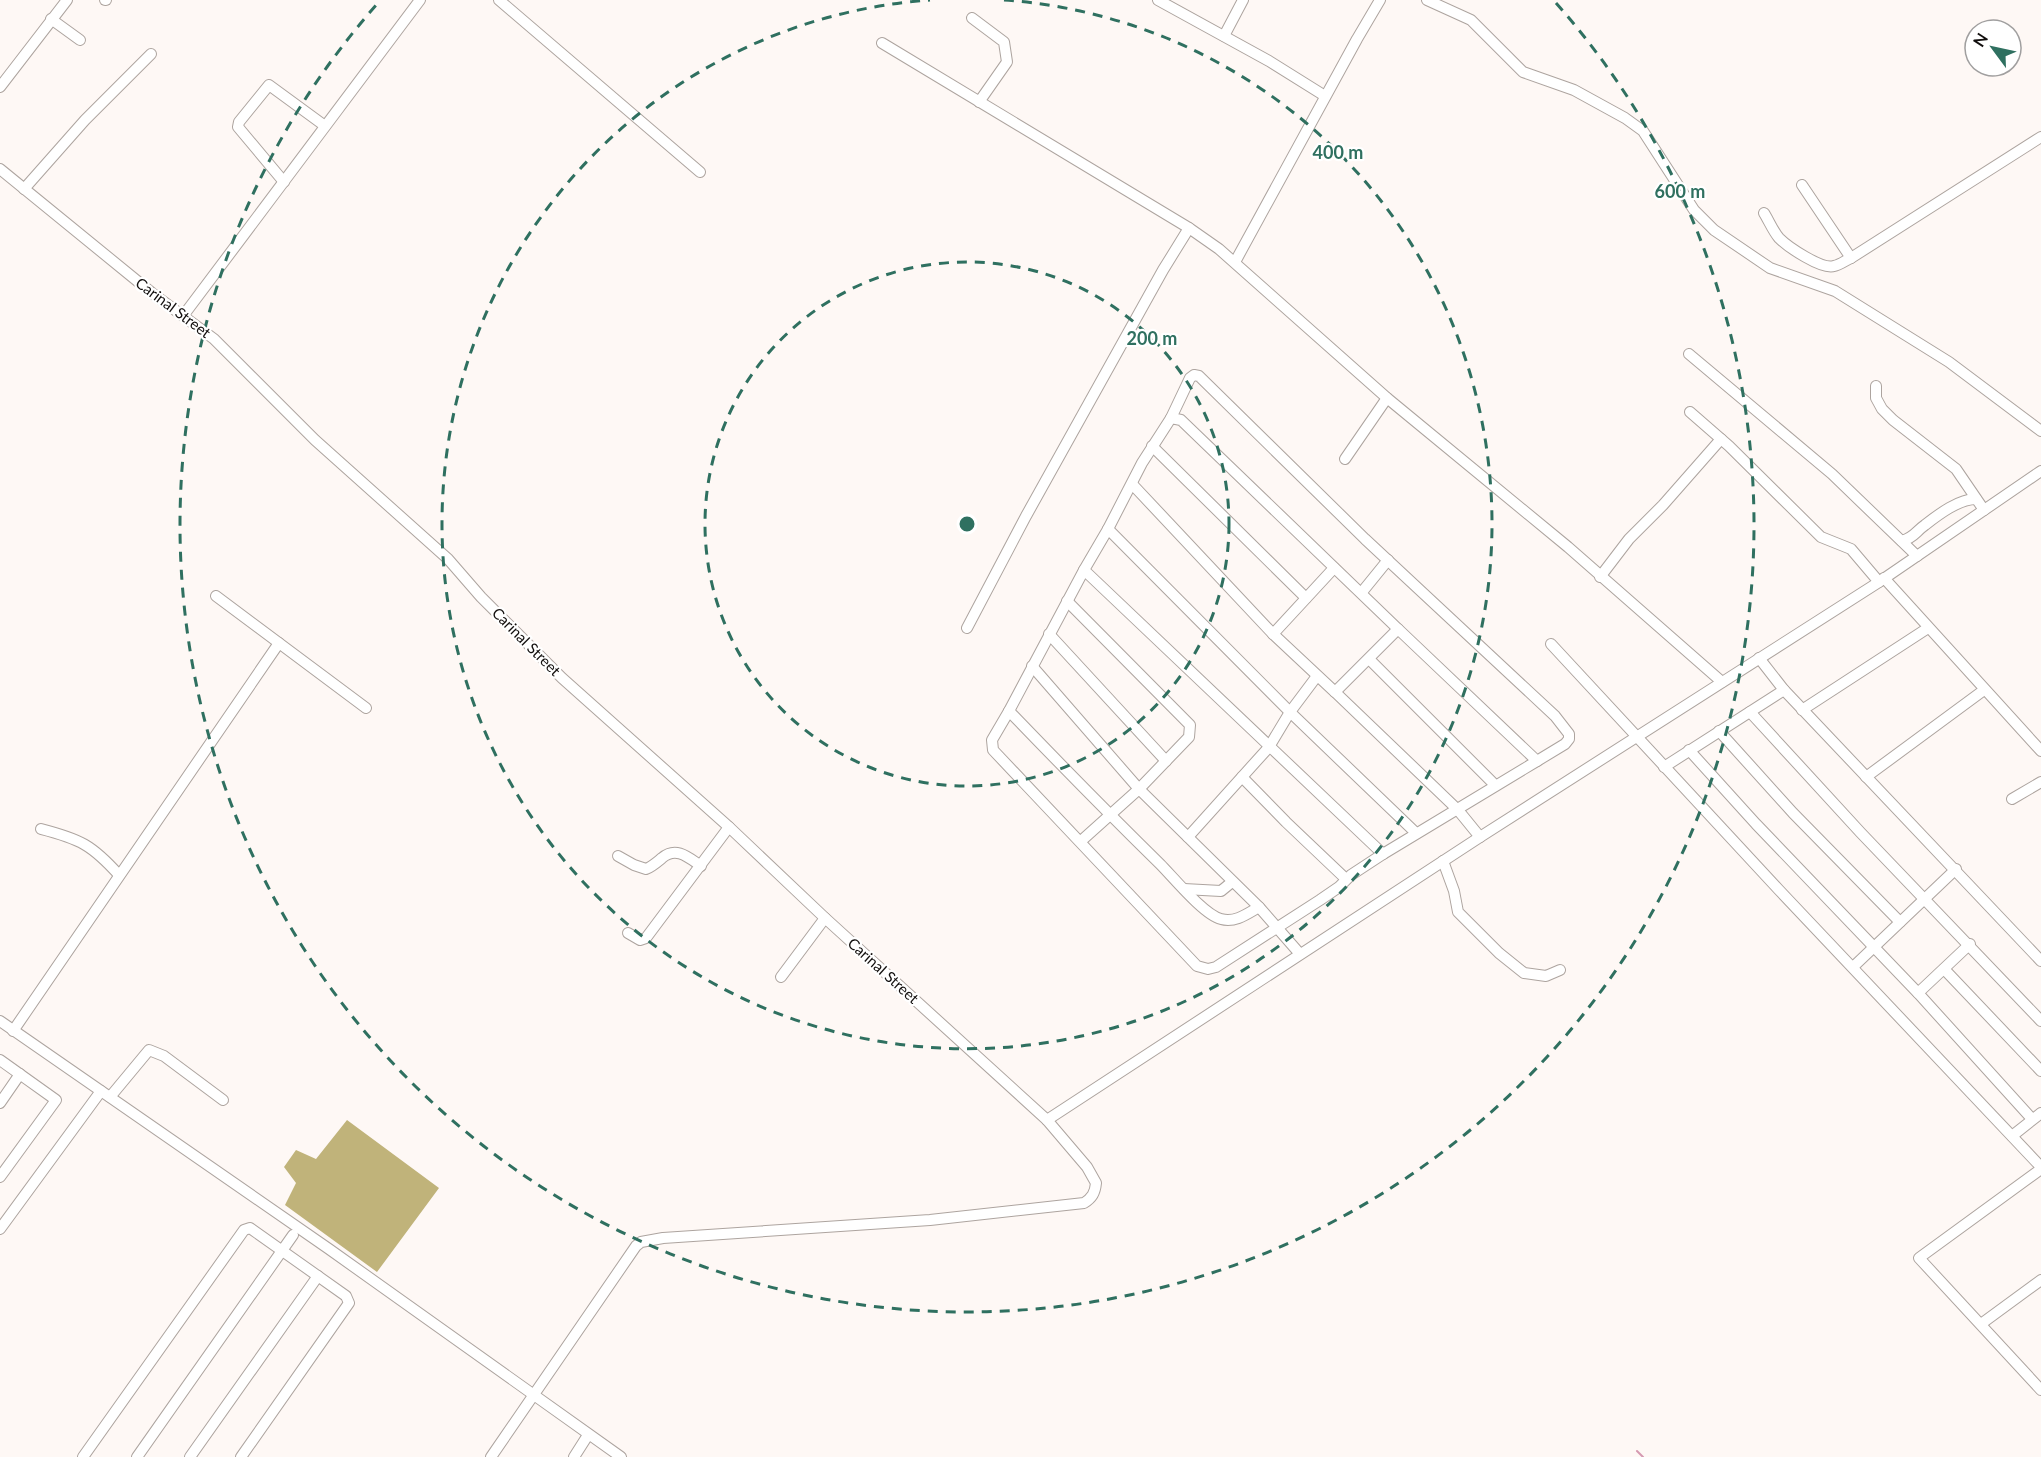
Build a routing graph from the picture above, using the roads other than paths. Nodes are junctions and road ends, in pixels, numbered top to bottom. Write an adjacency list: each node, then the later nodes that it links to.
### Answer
1 (67, 0): 9 (street)
2 (420, 0): 17 (street)
3 (499, 0): 20 (street)
4 (1158, 0): 10 (street)
5 (1243, 0): 10 (street)
6 (1380, 0): 15 (street)
7 (1427, 0): 34 (street)
8 (972, 18): 16 (street)
9 (51, 19): 11 (street); 14 (street)
10 (1224, 36): 15 (street)
11 (80, 40)
12 (882, 43): 16 (street)
13 (151, 54): 23 (street)
14 (0, 87)
15 (1325, 96): 27 (street)
16 (979, 102): 25 (street)
17 (326, 126): 21 (street); 21 (street)
18 (2041, 136): 26 (street)
19 (0, 169): 23 (street, Carinal Street)
20 (700, 172)
21 (284, 182): 28 (street)
22 (1802, 185): 26 (street)
23 (24, 189): 28 (street, Carinal Street)
24 (1764, 213): 26 (street)
25 (1189, 228): 27 (street); 54 (street)
26 (1851, 258)
27 (1235, 262): 31 (street)
28 (183, 316): 90 (street, Carinal Street)
29 (1689, 354): 43 (street)
30 (1876, 386): 40 (street)
31 (1387, 398): 37 (street); 48 (street)
32 (1690, 412): 35 (street)
33 (1171, 418): 36 (street); 45 (street); 46 (street)
34 (2041, 431)
35 (1721, 439): 48 (street); 49 (street)
36 (1152, 446): 39 (street); 52 (street)
37 (1344, 459)
38 (2041, 471): 41 (street)
39 (1132, 484): 42 (street); 58 (street)
40 (1976, 499): 41 (street); 43 (street)
41 (1984, 510): 44 (street)
42 (1108, 529): 47 (street); 72 (street)
43 (1902, 541): 44 (street)
44 (1917, 556): 49 (street)
45 (1388, 560): 50 (street); 79 (street)
46 (1334, 568): 50 (street); 52 (street)
47 (1084, 570): 53 (street); 76 (street)
48 (1600, 577): 65 (street)
49 (1881, 580): 56 (street); 61 (street)
50 (1362, 592): 55 (street)
51 (216, 596): 59 (street)
52 (1306, 598): 58 (street)
53 (1067, 601): 57 (street); 80 (street)
54 (967, 628)
55 (1398, 628): 62 (street); 79 (street)
56 (1928, 628): 67 (street); 70 (street)
57 (1049, 634): 63 (street); 80 (street)
58 (1273, 634): 64 (street)
59 (279, 643): 69 (street); 101 (street)
60 (1551, 644): 75 (street)
61 (1758, 658): 65 (street); 66 (street)
62 (1369, 659): 68 (street); 85 (street)
63 (1032, 666): 71 (street); 86 (street)
64 (1317, 676): 68 (street); 72 (street)
65 (1722, 682): 75 (street)
66 (1784, 690): 70 (street); 73 (street)
67 (1984, 690): 78 (street); 83 (street)
68 (1335, 692): 88 (street)
69 (366, 708)
70 (1802, 710): 83 (street)
71 (1009, 711): 89 (street); 95 (street)
72 (1290, 712): 76 (street); 92 (street)
73 (1750, 712): 74 (street); 105 (street)
74 (1719, 731): 77 (street); 108 (street)
75 (1638, 737): 81 (street); 94 (street)
76 (1269, 747): 82 (street); 96 (street)
77 (1689, 750): 81 (street); 112 (street)
78 (2041, 751)
79 (1537, 761): 85 (street)
80 (1166, 762): 86 (street)
81 (1664, 767): 115 (street)
82 (1242, 777): 93 (street); 102 (street)
83 (1866, 777): 100 (street)
84 (2041, 782): 87 (street)
85 (1495, 785): 88 (street)
86 (1139, 789): 89 (street); 93 (street)
87 (2012, 799)
88 (1458, 810): 92 (street); 94 (street)
89 (1109, 815): 95 (street); 104 (street)
90 (729, 827): 99 (street); 107 (street, Carinal Street)
91 (41, 830): 101 (street)
92 (1416, 833): 96 (street)
93 (1188, 837): 103 (street)
94 (1480, 837): 98 (street)
95 (1081, 841): 109 (street)
96 (1383, 854): 102 (street)
97 (618, 856): 99 (street)
98 (1443, 861): 113 (street); 117 (street)
99 (701, 866): 110 (street)
100 (1956, 870): 105 (street); 114 (street)
101 (119, 875): 122 (street)
102 (1346, 879): 109 (street)
103 (1232, 882): 104 (street); 106 (street)
104 (1184, 889): 106 (street)
105 (1925, 898): 108 (street); 111 (street)
106 (1258, 907): 109 (street)
107 (825, 918): 118 (street); 130 (street, Carinal Street)
108 (1900, 922): 112 (street)
109 (1278, 928): 113 (street)
110 (628, 933)
111 (1970, 944): 116 (street); 121 (street)
112 (1874, 948): 115 (street); 119 (street)
113 (1300, 954): 130 (street)
114 (2041, 961)
115 (1853, 968): 131 (street)
116 (1944, 969): 119 (street); 124 (street)
117 (1560, 970)
118 (781, 976)
119 (1918, 993): 129 (street)
120 (0, 1021): 122 (street)
121 (2041, 1021)
122 (13, 1031): 126 (street)
123 (0, 1060): 125 (street)
124 (2041, 1071)
125 (21, 1074): 128 (street); 133 (street)
126 (106, 1094): 127 (street); 134 (street); 141 (street)
127 (223, 1100)
128 (0, 1103)
129 (2036, 1116): 131 (street)
130 (1047, 1120): 141 (street, Carinal Street)
131 (2012, 1136): 132 (street)
132 (2041, 1168): 139 (street)
133 (0, 1177)
134 (0, 1228)
135 (293, 1235): 136 (street)
136 (283, 1251): 137 (street); 143 (street); 144 (street)
137 (318, 1276): 145 (street); 146 (street)
138 (2041, 1280): 139 (street)
139 (1981, 1324): 140 (street)
140 (2040, 1386)
141 (535, 1396): 142 (street); 147 (street)
142 (588, 1436): 148 (street); 149 (street)
143 (140, 1456)
144 (83, 1457)
145 (190, 1457)
146 (241, 1457)
147 (491, 1457)
148 (574, 1457)
149 (621, 1457)

